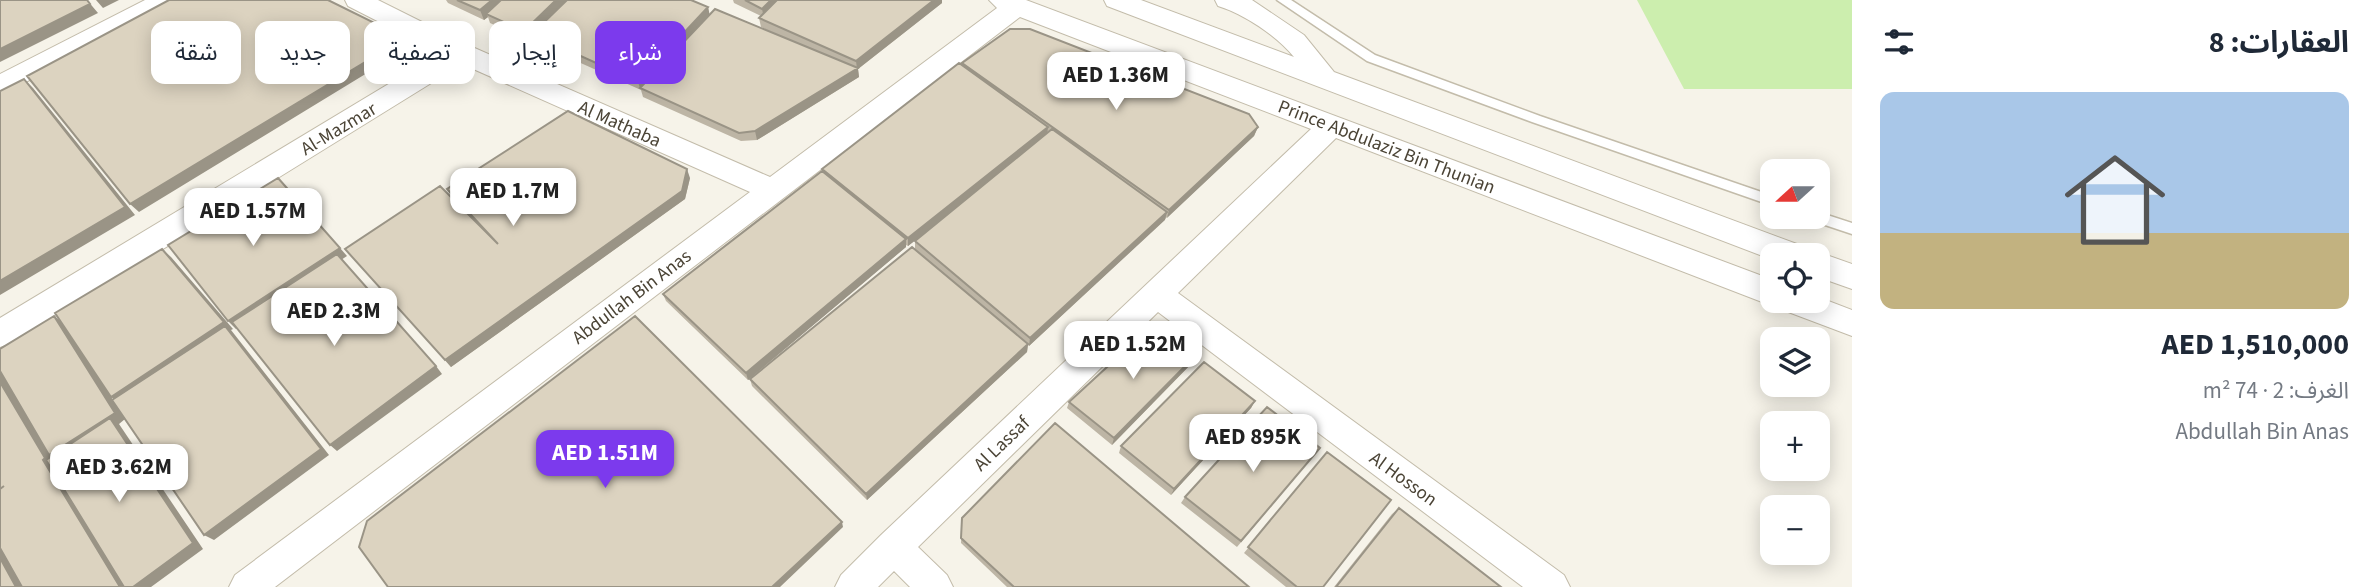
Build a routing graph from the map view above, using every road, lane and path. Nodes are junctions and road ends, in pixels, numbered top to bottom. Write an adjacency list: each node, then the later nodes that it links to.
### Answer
1 (166, 0): 11 (street)
2 (357, 0): 7 (street, Al Mathaba)
3 (1116, 0): 9 (street)
4 (1227, 0): 9 (street)
5 (1283, 0): 14 (lane)
6 (1009, 3): 12 (street, Prince Abdulaziz Bin Thunian); 13 (street, Abdullah Bin Anas)
7 (398, 21)
8 (475, 59): 13 (street, Al Mathaba)
9 (1324, 78): 17 (street)
10 (410, 84): 24 (street, Al-Mazmar)
11 (0, 85)
12 (1332, 125): 20 (street, Prince Abdulaziz Bin Thunian); 21 (street, Al Lassaf)
13 (771, 189): 26 (street, Abdullah Bin Anas)
14 (1760, 197)
15 (1830, 221): 16 (lane)
16 (1852, 229)
17 (1761, 243)
18 (1830, 269): 19 (street)
19 (1852, 277)
20 (1760, 288)
21 (1156, 294): 25 (street, Al Lassaf); 30 (street, Al Hosson)
22 (1826, 313): 23 (street)
23 (1852, 323)
24 (0, 334)
25 (893, 547): 28 (street, Al Lassaf); 29 (street)
26 (284, 576): 27 (street, Abdullah Bin Anas)
27 (247, 587)
28 (853, 587)
29 (936, 587)
30 (1552, 587)

